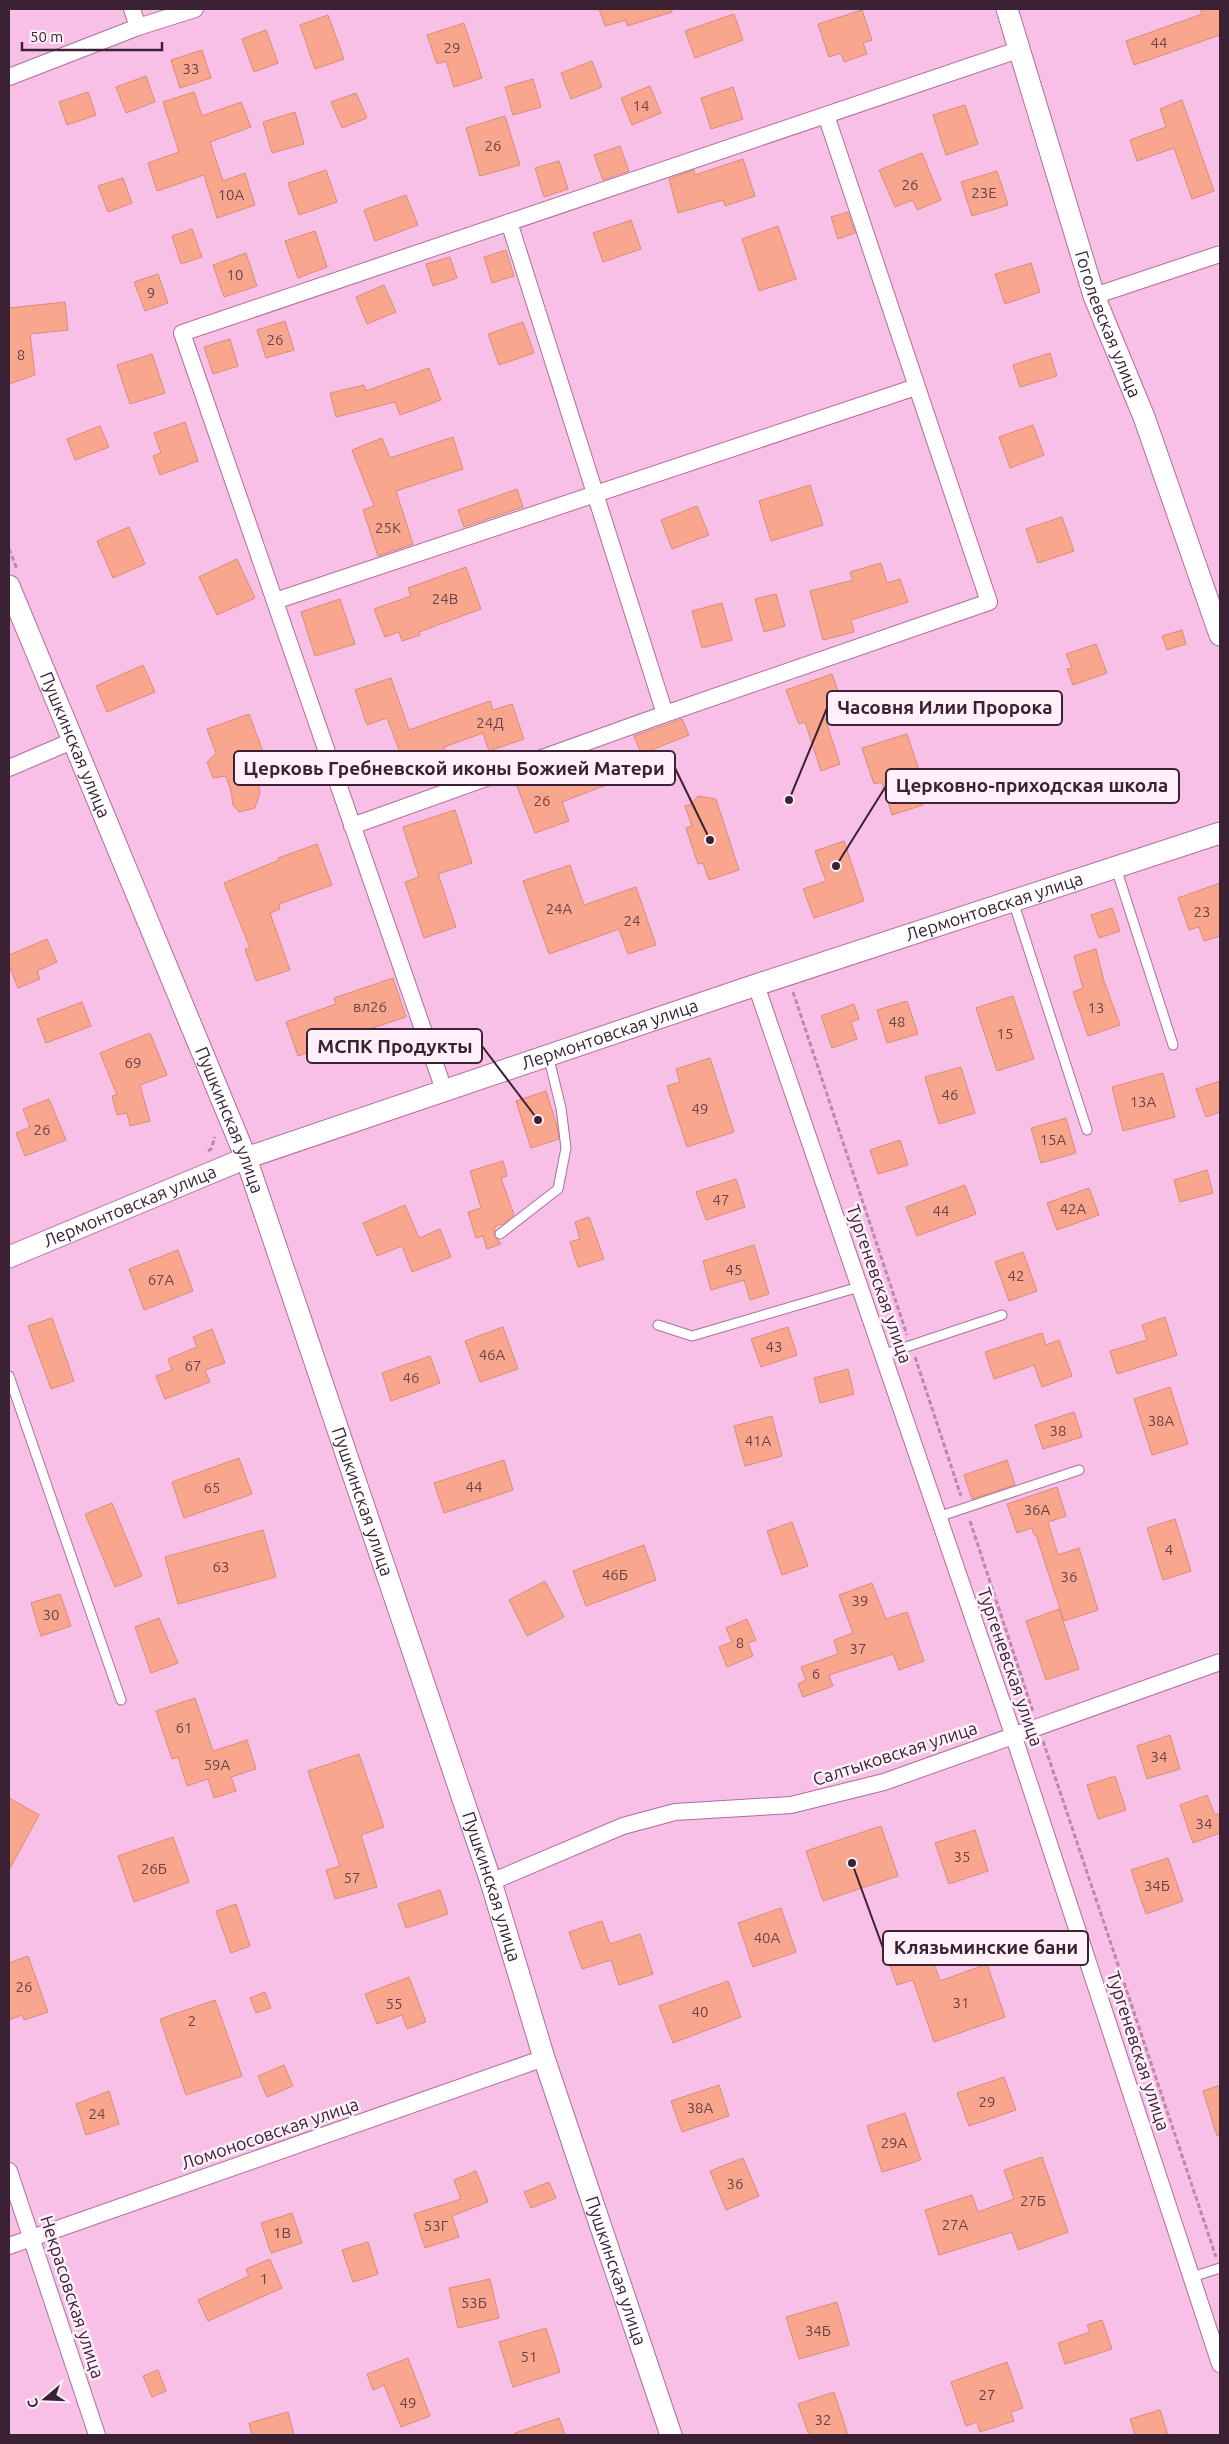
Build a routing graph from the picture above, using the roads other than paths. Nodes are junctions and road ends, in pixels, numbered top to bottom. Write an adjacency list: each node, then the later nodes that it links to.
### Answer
1 (132, 9): 4 (street)
2 (195, 9): 4 (street)
3 (1008, 9): 5 (street, Гоголевская улица)
4 (138, 27): 6 (street)
5 (1021, 49): 7 (street); 10 (street, Гоголевская улица)
6 (9, 77)
7 (826, 115): 8 (street); 11 (street)
8 (509, 222): 12 (street); 14 (street)
9 (1220, 254): 10 (street)
10 (1094, 296): 15 (street, Гоголевская улица)
11 (916, 387): 12 (street); 16 (street)
12 (595, 494): 14 (street); 16 (street)
13 (14, 582): 17 (street, Пушкинская улица)
14 (275, 601): 19 (street)
15 (1220, 632)
16 (665, 714): 19 (street)
17 (72, 741): 18 (street); 28 (street, Пушкинская улица)
18 (9, 768)
19 (352, 826): 26 (street)
20 (1220, 833): 21 (street, Лермонтовская улица)
21 (1116, 868): 22 (street, Лермонтовская улица); 24 (lane)
22 (1013, 900): 23 (street, Лермонтовская улица); 27 (lane)
23 (756, 985): 25 (street, Лермонтовская улица); 31 (street, Тургеневская улица)
24 (1173, 1045)
25 (548, 1055): 26 (street, Лермонтовская улица); 29 (lane)
26 (444, 1090): 28 (street, Лермонтовская улица)
27 (1087, 1130)
28 (246, 1158): 30 (street, Лермонтовская улица); 41 (street, Пушкинская улица)
29 (500, 1234)
30 (9, 1258)
31 (859, 1287): 33 (lane); 34 (street, Тургеневская улица)
32 (1002, 1315): 34 (lane)
33 (658, 1325)
34 (882, 1355): 37 (street, Тургеневская улица)
35 (9, 1376): 39 (lane)
36 (1079, 1470): 37 (lane)
37 (938, 1517): 40 (street, Тургеневская улица)
38 (1220, 1662): 40 (street, Салтыковская улица)
39 (122, 1700)
40 (1014, 1737): 41 (street, Салтыковская улица); 47 (street, Тургеневская улица)
41 (491, 1882): 42 (street, Пушкинская улица)
42 (544, 2058): 44 (street, Ломоносовская улица); 50 (street, Пушкинская улица)
43 (9, 2171): 44 (street, Некрасовская улица)
44 (31, 2239): 45 (street, Ломоносовская улица); 49 (street, Некрасовская улица)
45 (9, 2246)
46 (1220, 2268): 47 (lane)
47 (1192, 2277): 48 (street, Тургеневская улица)
48 (1220, 2364)
49 (97, 2435)
50 (671, 2435)

